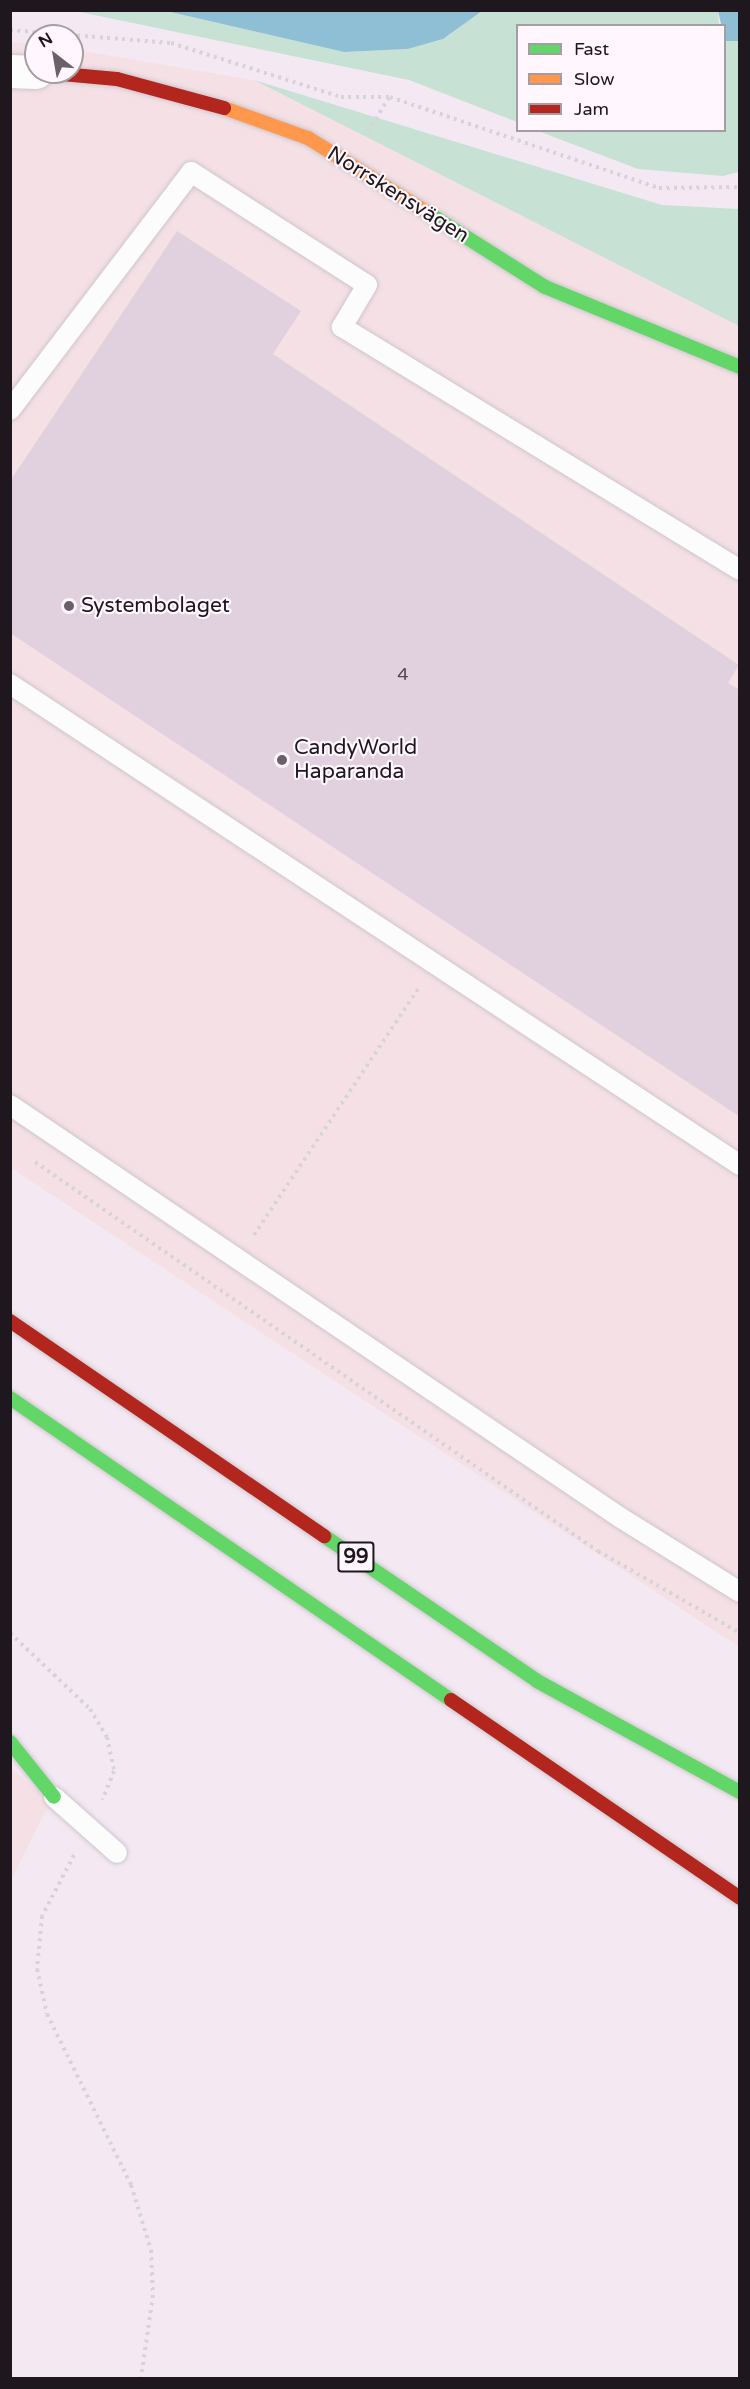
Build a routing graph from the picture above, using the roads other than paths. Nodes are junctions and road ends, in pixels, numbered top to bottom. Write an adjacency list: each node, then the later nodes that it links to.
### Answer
1 (84, 78): 2 (main road, Norrskensvägen)
2 (740, 366)
3 (10, 410): 4 (lane)
4 (740, 570)
5 (10, 684): 7 (lane)
6 (10, 1105): 10 (lane)
7 (740, 1166)
8 (10, 1321): 12 (main road, 99)
9 (10, 1398): 15 (main road)
10 (740, 1592)
11 (10, 1742): 13 (main road)
12 (740, 1792)
13 (54, 1797): 14 (lane)
14 (117, 1853)
15 (740, 1898)

